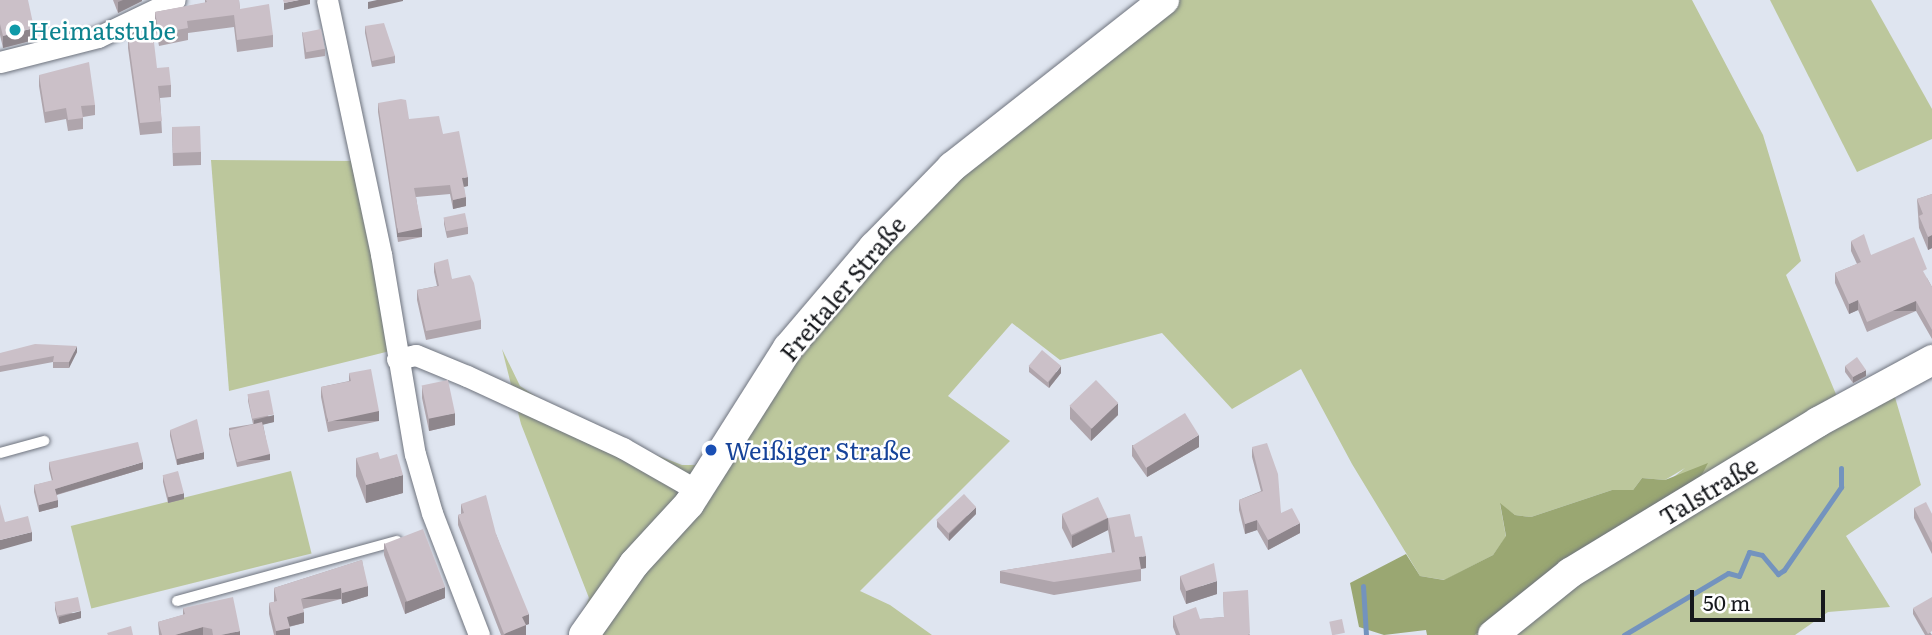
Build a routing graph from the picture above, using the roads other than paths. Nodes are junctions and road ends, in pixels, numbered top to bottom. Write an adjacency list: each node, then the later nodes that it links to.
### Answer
1 (175, 0): 4 (street)
2 (327, 0): 5 (street)
3 (1164, 0): 9 (street, Freitaler Straße)
4 (0, 62)
5 (397, 359): 9 (street); 12 (street)
6 (1932, 360): 14 (street, Talstraße)
7 (44, 441): 8 (lane)
8 (0, 453)
9 (698, 491): 13 (street, Freitaler Straße)
10 (405, 539): 11 (lane)
11 (177, 601)
12 (479, 635)
13 (584, 635)
14 (1493, 635)

